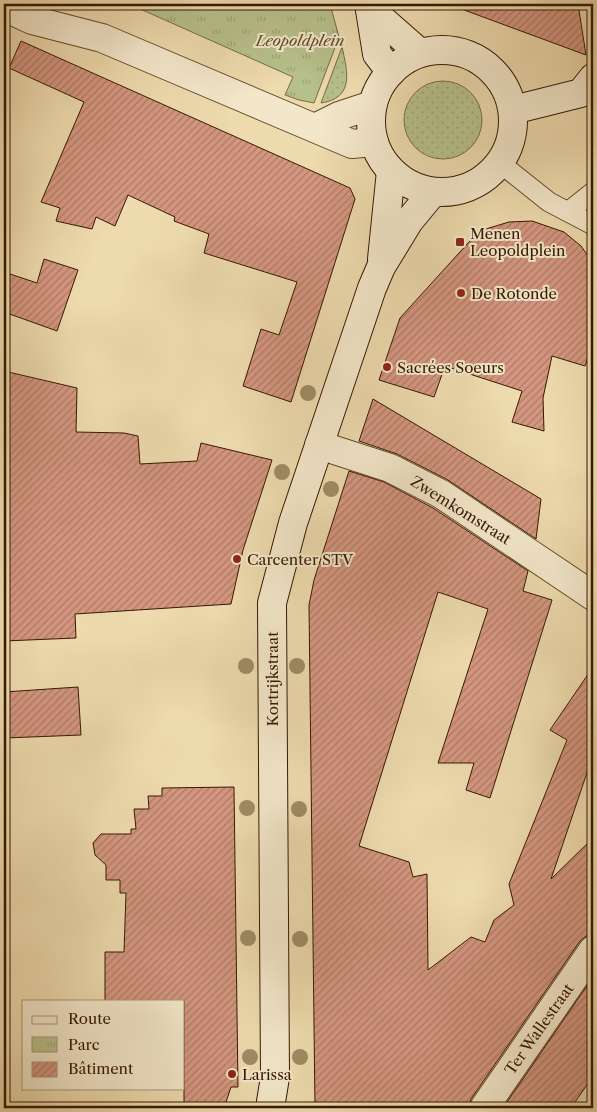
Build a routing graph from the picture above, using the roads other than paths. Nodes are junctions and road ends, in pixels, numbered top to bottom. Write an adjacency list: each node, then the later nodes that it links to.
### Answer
1 (4, 7): 3 (street)
2 (370, 7): 4 (street); 5 (street)
3 (60, 14): 9 (street)
4 (420, 53): 5 (street); 8 (street)
5 (391, 72): 7 (street)
6 (589, 90): 8 (street)
7 (372, 105): 9 (street); 10 (street)
8 (513, 110): 11 (street)
9 (317, 128): 10 (street)
10 (374, 142): 12 (street)
11 (500, 162): 13 (street); 15 (lane)
12 (391, 170): 13 (street); 17 (street, Kortrijkstraat)
13 (433, 192): 17 (street, Kortrijkstraat)
14 (593, 192): 15 (lane)
15 (569, 211): 16 (lane)
16 (593, 225)
17 (381, 267): 18 (street, Kortrijkstraat)
18 (319, 445): 19 (street, Zwemkomstraat); 21 (street, Kortrijkstraat)
19 (593, 596)
20 (593, 950): 22 (street, Ter Wallestraat)
21 (270, 1108)
22 (484, 1108)

